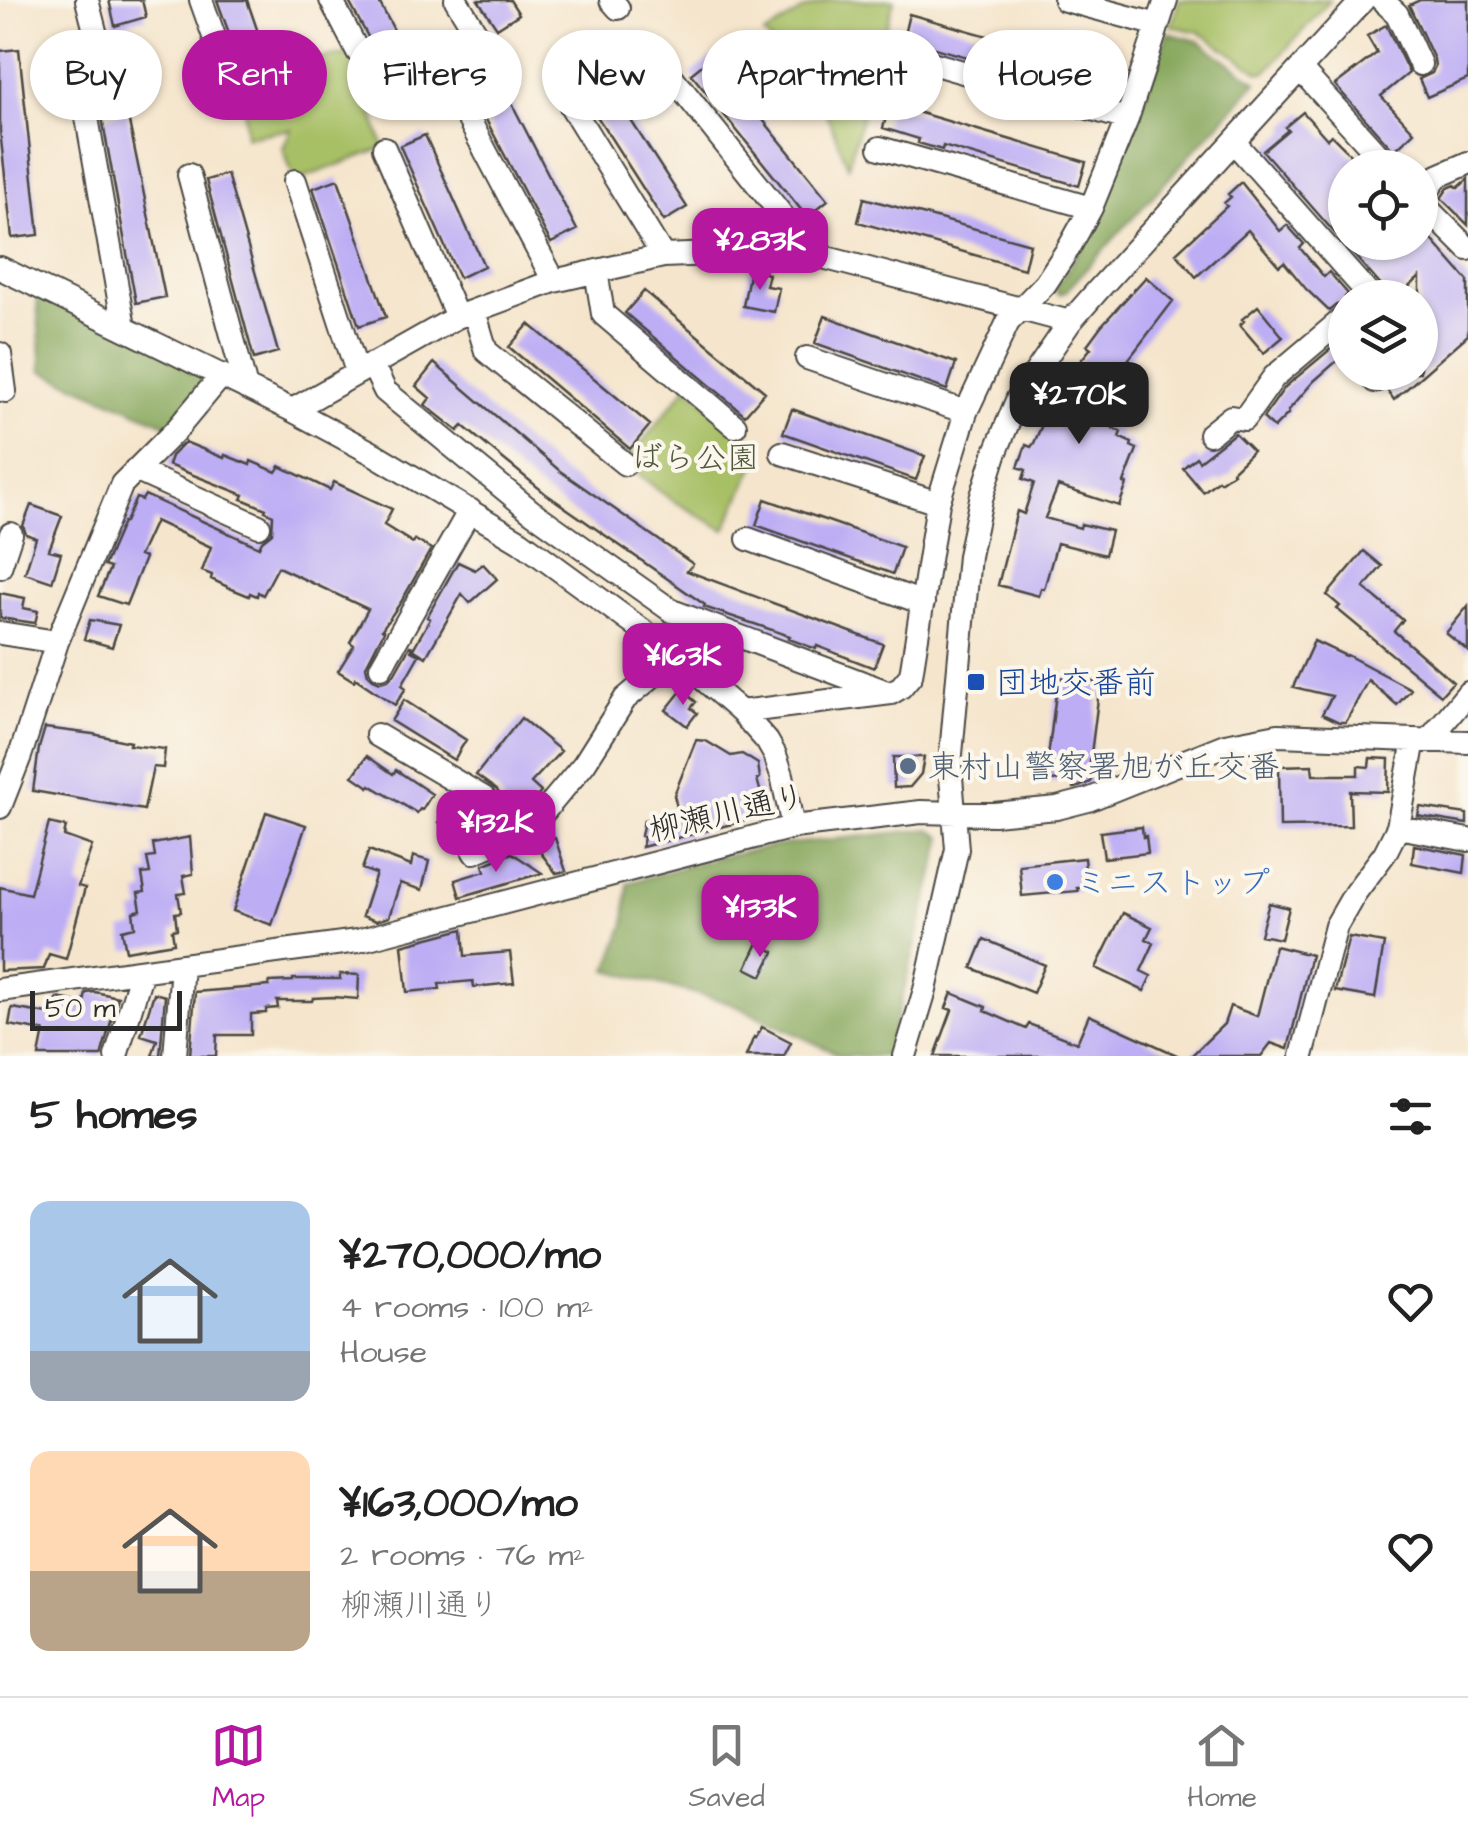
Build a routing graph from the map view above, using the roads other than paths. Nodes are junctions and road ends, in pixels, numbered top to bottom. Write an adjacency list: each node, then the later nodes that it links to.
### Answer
1 (87, 0): 10 (street)
2 (200, 0): 11 (street)
3 (331, 0): 13 (street)
4 (456, 0): 12 (street)
5 (1065, 0): 9 (street)
6 (1166, 0): 9 (street)
7 (1363, 0): 15 (street)
8 (1382, 0): 14 (street)
9 (1158, 25): 17 (street)
10 (94, 30)
11 (211, 30)
12 (474, 30)
13 (347, 31)
14 (1420, 64)
15 (1300, 69): 22 (street); 25 (street)
16 (682, 89): 33 (street)
17 (1128, 113)
18 (87, 120): 42 (street)
19 (469, 120): 38 (street)
20 (579, 120): 34 (street)
21 (1126, 120): 30 (street)
22 (1234, 142): 37 (street); 41 (street)
23 (384, 148): 40 (street)
24 (880, 148): 30 (street)
25 (1374, 150)
26 (1468, 164): 28 (street)
27 (189, 176): 48 (street)
28 (1438, 176)
29 (295, 181): 46 (street)
30 (1091, 208): 39 (street)
31 (1438, 219): 32 (street)
32 (1468, 249)
33 (789, 251): 34 (street); 39 (street)
34 (662, 256): 36 (street)
35 (0, 268): 42 (street)
36 (596, 271): 38 (street); 52 (street)
37 (1355, 280)
38 (554, 281): 40 (street)
39 (1020, 307): 41 (street); 51 (street)
40 (465, 314): 46 (street); 55 (street)
41 (1070, 322): 75 (street)
42 (124, 327): 47 (street)
43 (1328, 331): 53 (street)
44 (0, 354): 49 (street)
45 (807, 358): 51 (street)
46 (365, 368): 50 (street); 68 (street)
47 (222, 374): 48 (street); 56 (street)
48 (246, 388): 50 (street)
49 (4, 391)
50 (292, 410): 58 (street)
51 (966, 412): 57 (street)
52 (735, 426)
53 (1210, 434)
54 (782, 453): 57 (street)
55 (624, 464)
56 (136, 470): 59 (street); 65 (street)
57 (938, 503): 63 (street)
58 (470, 510): 66 (street); 67 (street)
59 (260, 526)
60 (11, 534): 62 (street)
61 (748, 539): 63 (street)
62 (0, 567)
63 (923, 603): 68 (street)
64 (0, 633): 65 (street)
65 (57, 642): 74 (street)
66 (672, 652): 70 (street); 78 (street)
67 (380, 667)
68 (891, 693): 70 (street)
69 (1468, 693): 72 (street)
70 (741, 712): 76 (street)
71 (377, 735): 78 (street)
72 (1422, 740): 73 (street, 柳瀬川通り); 75 (street, 柳瀬川通り); 77 (street)
73 (1468, 742)
74 (0, 807)
75 (954, 814): 76 (street, 柳瀬川通り); 86 (street)
76 (793, 826): 81 (street, 柳瀬川通り)
77 (1398, 826): 79 (street); 87 (street)
78 (505, 839): 80 (street)
79 (1468, 840)
80 (474, 852)
81 (182, 965): 82 (street, 柳瀬川通り); 85 (street)
82 (142, 971): 83 (street, 柳瀬川通り); 84 (street)
83 (0, 990)
84 (116, 1056)
85 (175, 1056)
86 (906, 1056)
87 (1302, 1056)

